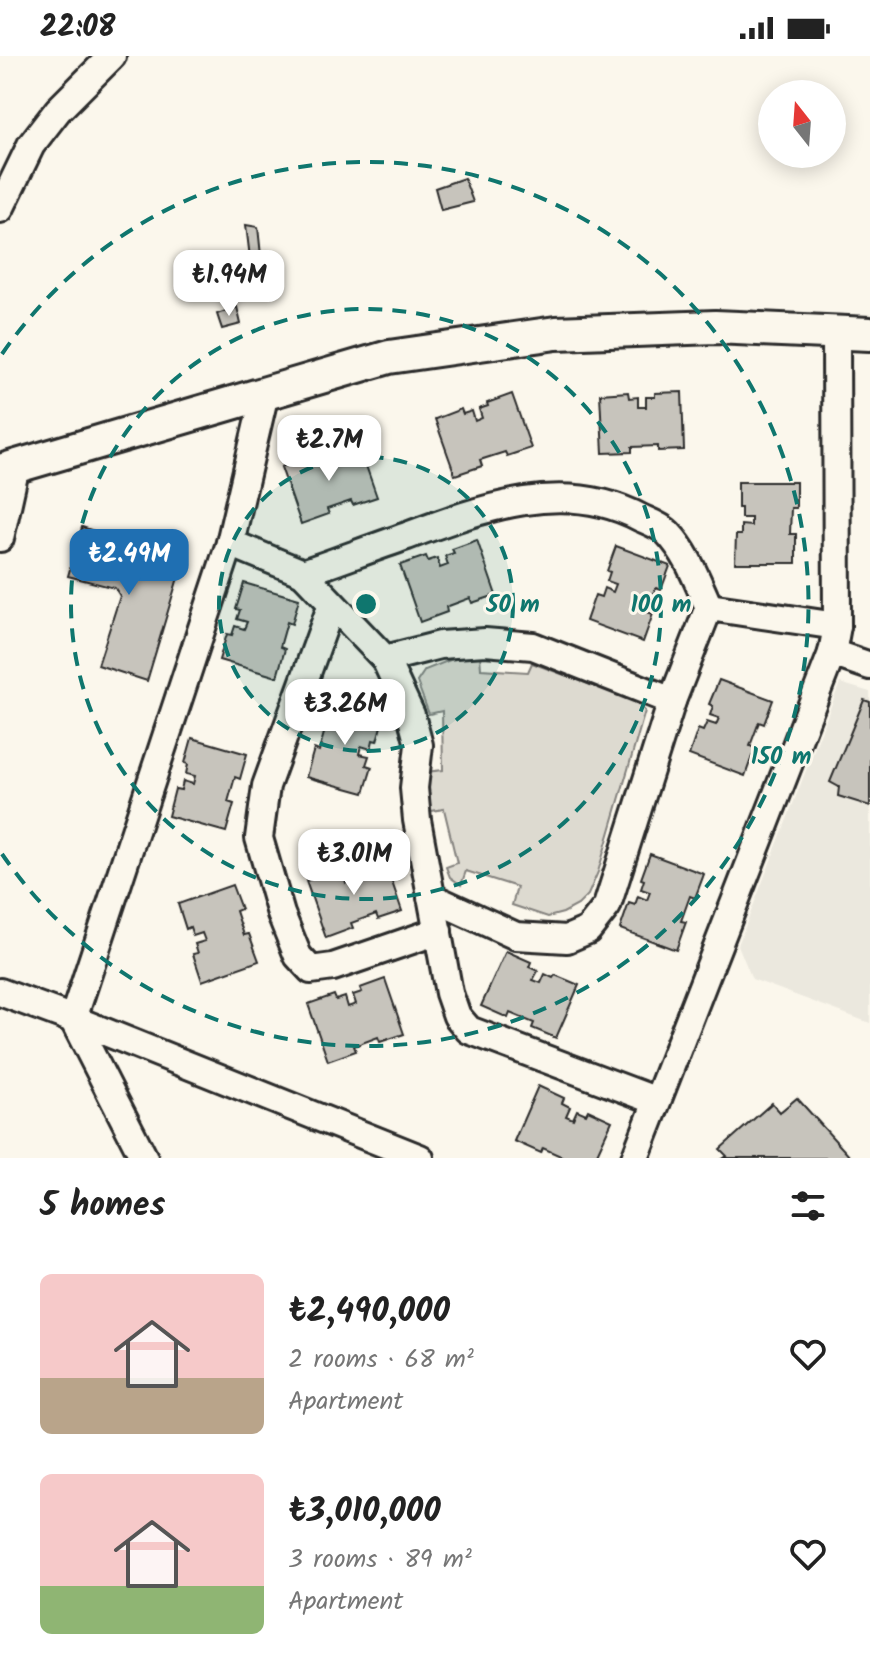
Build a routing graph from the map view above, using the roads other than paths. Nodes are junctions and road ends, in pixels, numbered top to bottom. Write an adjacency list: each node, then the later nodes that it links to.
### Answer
1 (112, 56): 2 (street)
2 (0, 209)
3 (836, 333): 4 (main road); 5 (main road); 12 (street)
4 (870, 334)
5 (265, 393): 6 (main road); 8 (street)
6 (8, 469): 7 (street)
7 (0, 538)
8 (230, 543): 9 (street); 20 (street)
9 (303, 573): 10 (street); 11 (street)
10 (332, 604): 14 (street); 18 (street)
11 (709, 607): 12 (street); 16 (street)
12 (837, 626): 13 (street)
13 (832, 653): 15 (street); 21 (street)
14 (385, 659): 16 (street); 17 (street)
15 (870, 666)
16 (672, 701): 17 (street)
17 (431, 897): 18 (street)
18 (438, 931): 21 (street)
19 (0, 992): 20 (street)
20 (73, 1019): 22 (street); 23 (street)
21 (657, 1101): 24 (street)
22 (144, 1158)
23 (420, 1158)
24 (635, 1158)

